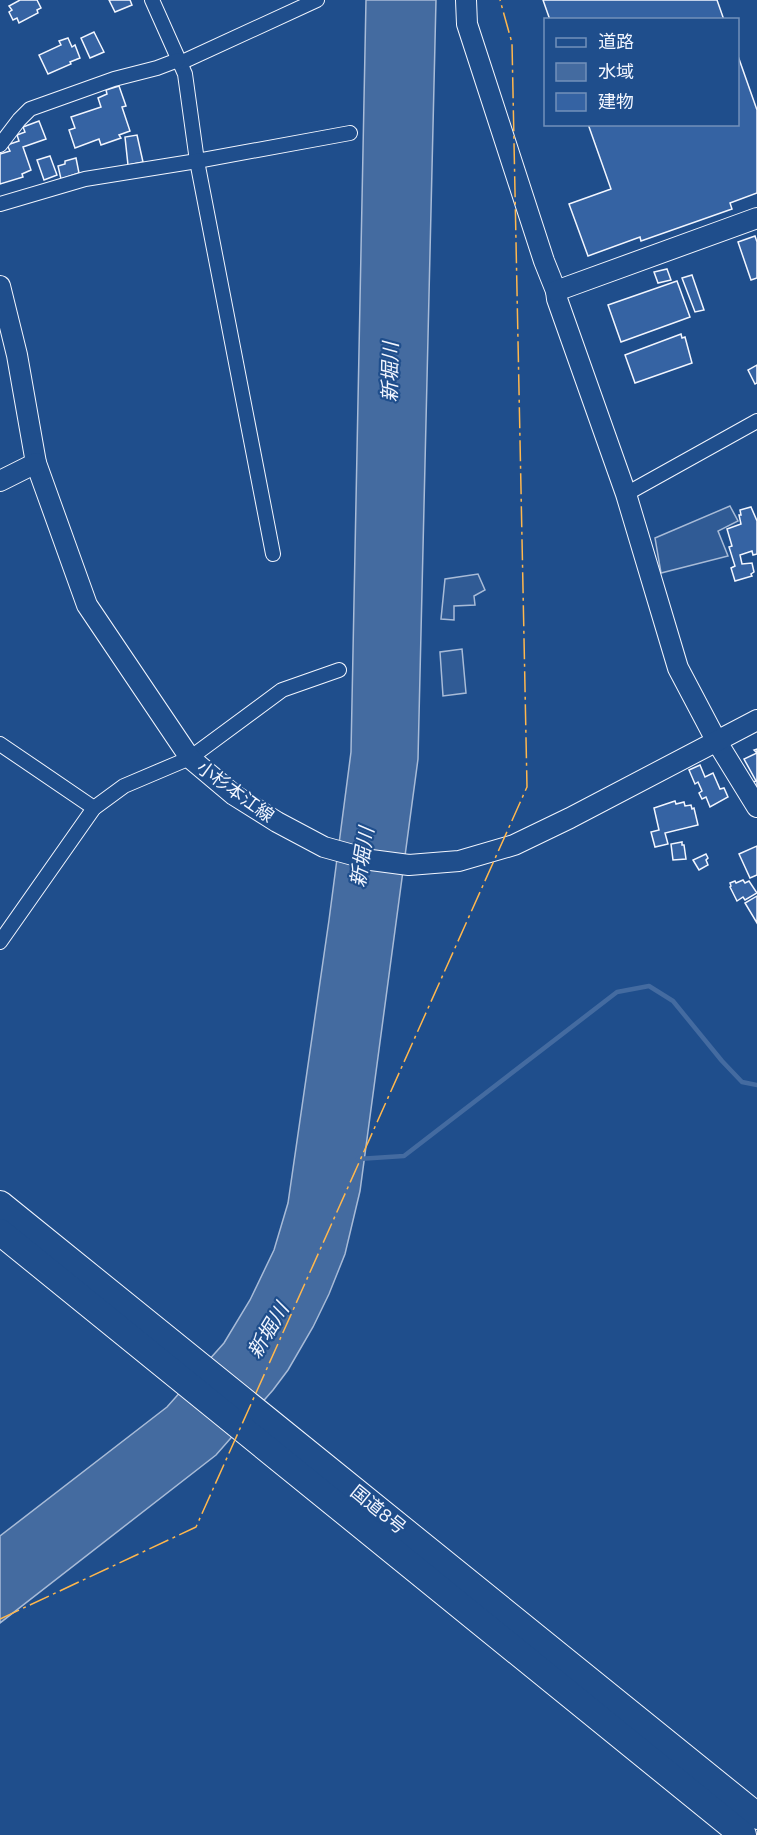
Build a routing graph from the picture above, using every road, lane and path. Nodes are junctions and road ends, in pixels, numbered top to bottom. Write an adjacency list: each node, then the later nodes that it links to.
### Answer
1 (152, 0): 4 (street)
2 (317, 0): 4 (street)
3 (466, 0): 11 (main road)
4 (179, 62): 6 (street); 7 (street)
5 (350, 133): 7 (street)
6 (0, 145)
7 (197, 162): 8 (street); 16 (street)
8 (0, 204)
9 (757, 218): 11 (main road)
10 (0, 286): 13 (main road, 小杉本江線)
11 (556, 291): 15 (main road)
12 (757, 422): 15 (street)
13 (36, 463): 14 (main road); 21 (main road, 小杉本江線)
14 (0, 481)
15 (626, 494): 19 (main road)
16 (273, 554)
17 (339, 670): 21 (street)
18 (757, 720): 19 (main road, 小杉本江線)
19 (717, 742): 21 (main road, 小杉本江線); 22 (main road)
20 (0, 744): 23 (street)
21 (190, 758): 23 (street)
22 (757, 807)
23 (94, 808): 24 (street)
24 (0, 942)
25 (0, 1204): 27 (highway, 国道8号)
26 (0, 1232): 27 (highway, 国道8号)
27 (151, 1341): 28 (highway, 国道8号)
28 (280, 1444): 29 (highway, 国道8号); 30 (highway, 国道8号)
29 (757, 1816)
30 (743, 1835)

